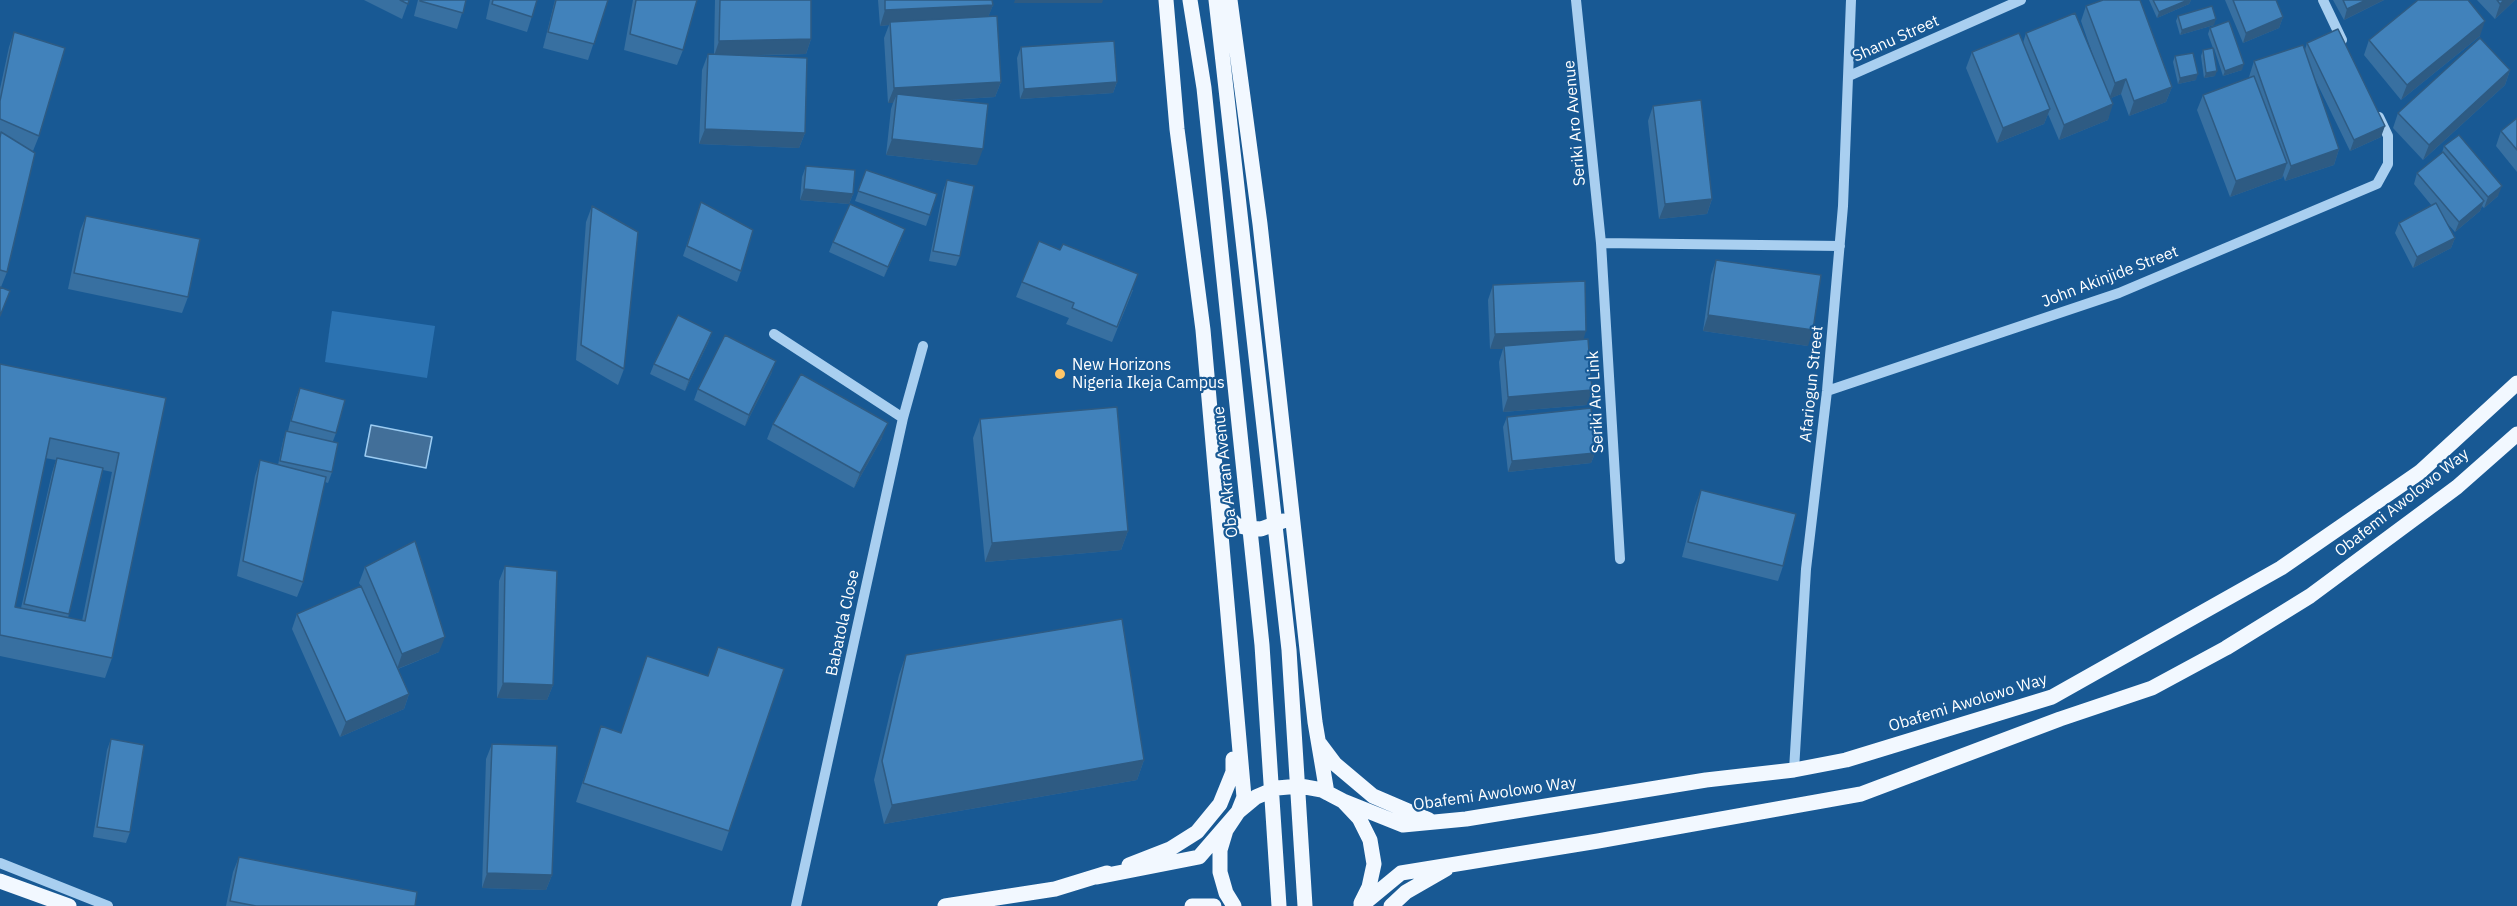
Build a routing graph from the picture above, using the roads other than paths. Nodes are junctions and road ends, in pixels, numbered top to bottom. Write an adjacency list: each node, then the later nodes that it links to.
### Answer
1 (1166, 0): 21 (main road)
2 (1190, 0): 43 (main road, Oba Akran Avenue)
3 (1216, 0): 44 (main road)
4 (1230, 0): 20 (main road)
5 (1576, 0): 12 (street, Seriki Aro Avenue)
6 (1851, 0): 10 (street, Afariogun Street)
7 (2021, 0): 10 (street, Shanu Street)
8 (2323, 0): 9 (street)
9 (2348, 52)
10 (1849, 76): 13 (street, Afariogun Street)
11 (2373, 105): 17 (street, John Akinjide Street)
12 (1601, 243): 13 (street); 22 (street, Seriki Aro Link)
13 (1840, 246): 17 (street, Afariogun Street)
14 (774, 334): 18 (street)
15 (923, 346): 18 (street, Babatola Close)
16 (2517, 382): 23 (main road, Obafemi Awolowo Way)
17 (1827, 391): 27 (street, Afariogun Street)
18 (903, 418): 38 (street, Babatola Close)
19 (2517, 434): 25 (main road, Obafemi Awolowo Way)
20 (1291, 498): 21 (main road); 26 (main road)
21 (1219, 506): 24 (main road)
22 (1620, 559)
23 (2052, 697): 25 (main road); 27 (main road, Obafemi Awolowo Way)
24 (1237, 702): 30 (main road); 34 (main road)
25 (2060, 719): 33 (main road, Obafemi Awolowo Way)
26 (1319, 743): 28 (main road); 31 (main road)
27 (1794, 770): 31 (main road, Obafemi Awolowo Way)
28 (1327, 793): 29 (main road, Obafemi Awolowo Way); 30 (main road, Obafemi Awolowo Way)
29 (1343, 801): 31 (main road, Obafemi Awolowo Way); 45 (main road, Obafemi Awolowo Way)
30 (1238, 812): 34 (main road); 42 (main road, Obafemi Awolowo Way)
31 (1434, 822)
32 (0, 862): 37 (street)
33 (1455, 864): 45 (main road, Obafemi Awolowo Way); 46 (main road)
34 (1097, 877): 39 (main road)
35 (0, 881): 36 (main road)
36 (69, 906)
37 (108, 906)
38 (796, 906)
39 (945, 906)
40 (1192, 906): 41 (main road)
41 (1214, 906)
42 (1234, 906)
43 (1279, 906)
44 (1305, 906)
45 (1360, 906)
46 (1391, 906)

